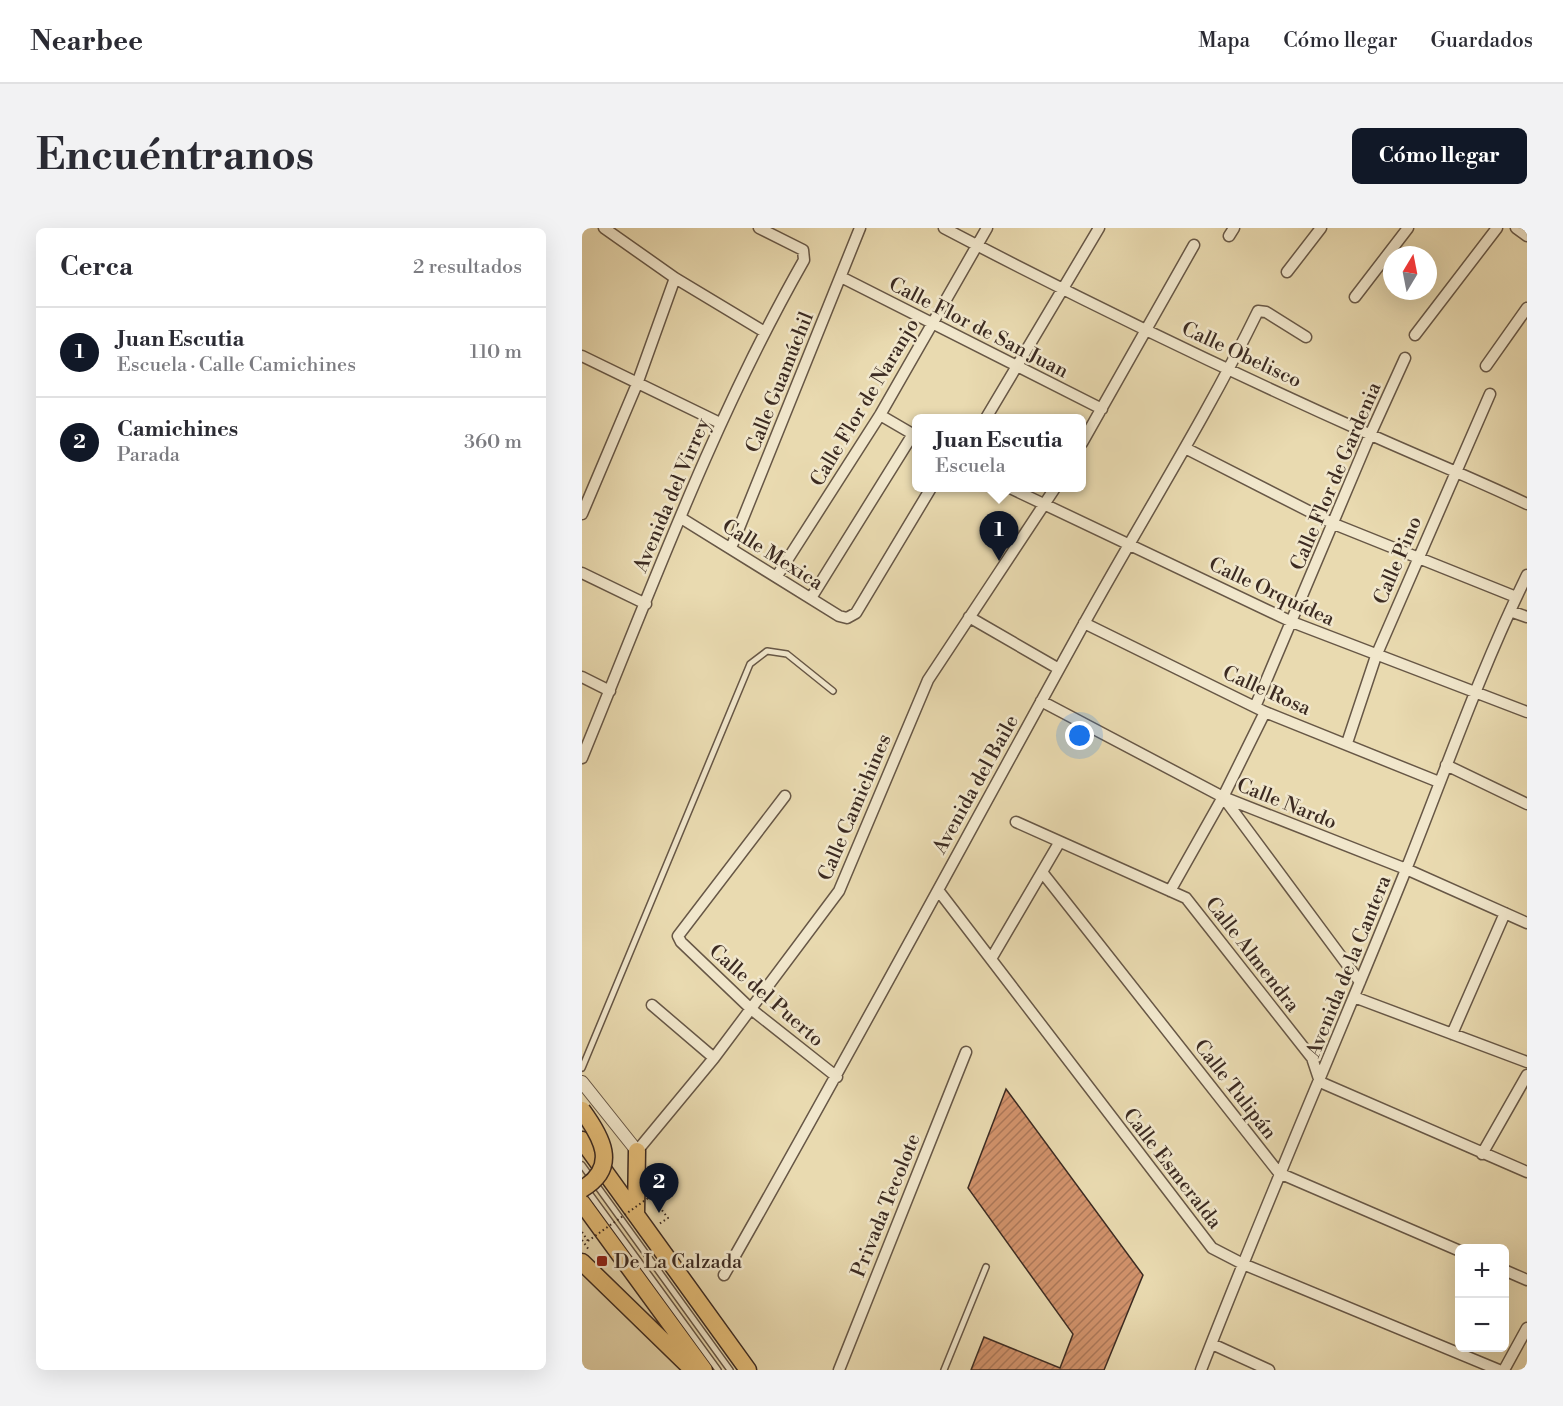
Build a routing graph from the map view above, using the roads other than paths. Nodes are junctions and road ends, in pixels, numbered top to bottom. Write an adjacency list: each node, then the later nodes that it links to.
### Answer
1 (604, 228): 17 (street)
2 (759, 228): 11 (street)
3 (860, 228): 16 (street, Calle Guamúchil)
4 (944, 228): 13 (street, Calle Obelisco)
5 (987, 228): 13 (street, Calle Flor de Naranjo)
6 (1098, 228): 18 (street)
7 (1321, 228): 15 (street)
8 (1408, 228): 19 (street)
9 (1497, 228): 24 (street)
10 (1516, 228): 12 (street)
11 (781, 233): 23 (street, Avenida del Virrey)
12 (1527, 236)
13 (977, 245): 18 (street, Calle Obelisco); 21 (street, Calle Flor de Naranjo)
14 (1194, 245): 22 (street)
15 (1287, 272)
16 (841, 277): 21 (street, Calle Flor de San Juan); 52 (street, Calle Guamúchil)
17 (675, 278): 23 (street); 31 (street)
18 (1063, 287): 22 (street, Calle Obelisco); 29 (street)
19 (1355, 297)
20 (1527, 308): 28 (street)
21 (932, 324): 29 (street, Calle Flor de San Juan); 35 (street, Calle Flor de Naranjo)
22 (1148, 329): 30 (street, Calle Obelisco); 33 (street)
23 (763, 331): 36 (street, Avenida del Virrey)
24 (1415, 335)
25 (1306, 337): 30 (street, Avenida del Baile)
26 (582, 356): 31 (street)
27 (1405, 358): 38 (street, Calle Flor de Gardenia)
28 (1486, 366)
29 (1015, 367): 33 (street, Calle Flor de San Juan); 34 (street)
30 (1230, 369): 38 (street, Calle Obelisco); 41 (street, Avenida del Baile)
31 (637, 384): 36 (street); 48 (street)
32 (1490, 394): 42 (street, Calle Pino)
33 (1102, 409): 39 (street)
34 (988, 414)
35 (880, 415): 37 (street); 56 (street, Calle Flor de Naranjo)
36 (720, 423): 49 (street, Avenida del Virrey)
37 (912, 433)
38 (1370, 435): 42 (street, Calle Obelisco); 50 (street, Calle Flor de Gardenia)
39 (1086, 436)
40 (912, 440): 58 (street)
41 (1185, 448): 50 (street); 51 (street, Avenida del Baile)
42 (1457, 471): 46 (street, Calle Obelisco); 53 (street, Calle Pino)
43 (930, 492): 58 (street, Calle Mexica)
44 (1018, 492): 47 (street, Calle Orquídea)
45 (1052, 492): 47 (street, Calle Camichines)
46 (1527, 504)
47 (1044, 505): 51 (street, Calle Orquídea); 61 (street, Calle Camichines)
48 (582, 514)
49 (681, 518): 52 (street, Calle Mexica); 59 (street, Avenida del Virrey)
50 (1334, 524): 53 (street); 63 (street, Calle Flor de Gardenia)
51 (1128, 543): 63 (street, Calle Orquídea); 64 (street, Avenida del Baile)
52 (731, 549): 56 (street, Calle Mexica)
53 (1417, 558): 57 (street); 65 (street, Calle Pino)
54 (582, 573): 59 (street)
55 (1527, 574): 57 (street, Avenida de la Cantera)
56 (777, 576): 58 (street, Calle Mexica)
57 (1516, 597): 60 (street, Avenida de la Cantera)
58 (811, 598)
59 (646, 604): 68 (street, Avenida del Virrey)
60 (1510, 610): 62 (street); 70 (street, Avenida de la Cantera)
61 (969, 617): 66 (street); 93 (street, Calle Camichines)
62 (1527, 617)
63 (1292, 622): 65 (street, Calle Orquídea); 72 (street, Calle Flor de Gardenia)
64 (1084, 623): 66 (street, Avenida del Baile); 72 (street, Calle Rosa)
65 (1376, 656): 70 (street, Calle Orquídea); 74 (street, Calle Pino)
66 (1059, 669): 71 (street, Avenida del Baile)
67 (582, 677): 68 (street)
68 (610, 691): 75 (street, Avenida del Virrey)
69 (833, 691): 98 (lane)
70 (1474, 693): 73 (street, Calle Orquídea); 76 (street, Avenida de la Cantera)
71 (1041, 701): 79 (street, Calle Nardo); 85 (street, Avenida del Baile)
72 (1260, 709): 74 (street, Calle Rosa); 79 (street, Calle Flor de Gardenia)
73 (1527, 712)
74 (1347, 743): 77 (street, Calle Rosa)
75 (582, 758)
76 (1446, 765): 77 (street, Avenida de la Cantera); 80 (street)
77 (1438, 782): 83 (street, Avenida de la Cantera)
78 (785, 796): 93 (street, Calle del Puerto)
79 (1223, 797): 83 (street, Calle Nardo); 86 (street, Calle Flor de Gardenia); 90 (street)
80 (1527, 804)
81 (1016, 822): 82 (street, Calle Almendra)
82 (1059, 843): 84 (street); 86 (street, Calle Almendra)
83 (1406, 869): 87 (street, Calle Nardo); 90 (street, Avenida de la Cantera)
84 (1042, 872): 89 (street); 109 (street, Calle Tulipán)
85 (938, 890): 89 (street, Calle Esmeralda); 100 (street, Avenida del Baile)
86 (1170, 891): 102 (street, Calle Almendra)
87 (1505, 913): 88 (street, Calle Nardo); 94 (street)
88 (1527, 923)
89 (991, 959): 116 (street, Calle Esmeralda)
90 (1360, 982): 91 (street, Avenida de la Cantera)
91 (1354, 997): 94 (street); 102 (street, Avenida de la Cantera)
92 (652, 1005): 96 (street)
93 (751, 1009): 96 (street, Calle Camichines); 100 (street, Calle del Puerto)
94 (1452, 1034): 97 (street)
95 (966, 1052): 128 (street, Privada Tecolote)
96 (714, 1058): 105 (street, Calle Camichines)
97 (1527, 1062)
98 (582, 1068)
99 (1527, 1075): 106 (street)
100 (837, 1077): 119 (street, Avenida del Baile)
101 (582, 1082): 105 (street)
102 (1320, 1082): 106 (street); 109 (street, Avenida de la Cantera)
103 (582, 1110): 111 (highway, bridge)
104 (582, 1140): 113 (highway)
105 (637, 1151): 113 (highway)
106 (1482, 1154): 108 (street)
107 (582, 1165): 126 (lane)
108 (1527, 1172)
109 (1279, 1173): 114 (street, Calle Tulipán); 116 (street, Avenida de la Cantera)
110 (582, 1184): 125 (lane)
111 (582, 1188)
112 (582, 1203): 124 (highway)
113 (636, 1214): 127 (highway)
114 (1455, 1249)
115 (588, 1259): 123 (highway)
116 (1243, 1264): 122 (street, Avenida de la Cantera); 132 (street, Calle Esmeralda)
117 (986, 1268): 129 (lane)
118 (1509, 1272): 120 (street)
119 (724, 1275)
120 (1527, 1280)
121 (1527, 1328): 133 (street)
122 (1212, 1344): 130 (street, Avenida de la Cantera); 131 (street)
123 (693, 1370)
124 (704, 1370)
125 (718, 1370)
126 (730, 1370)
127 (748, 1370)
128 (838, 1370)
129 (944, 1370)
130 (1202, 1370)
131 (1269, 1370)
132 (1499, 1370)
133 (1504, 1370)

